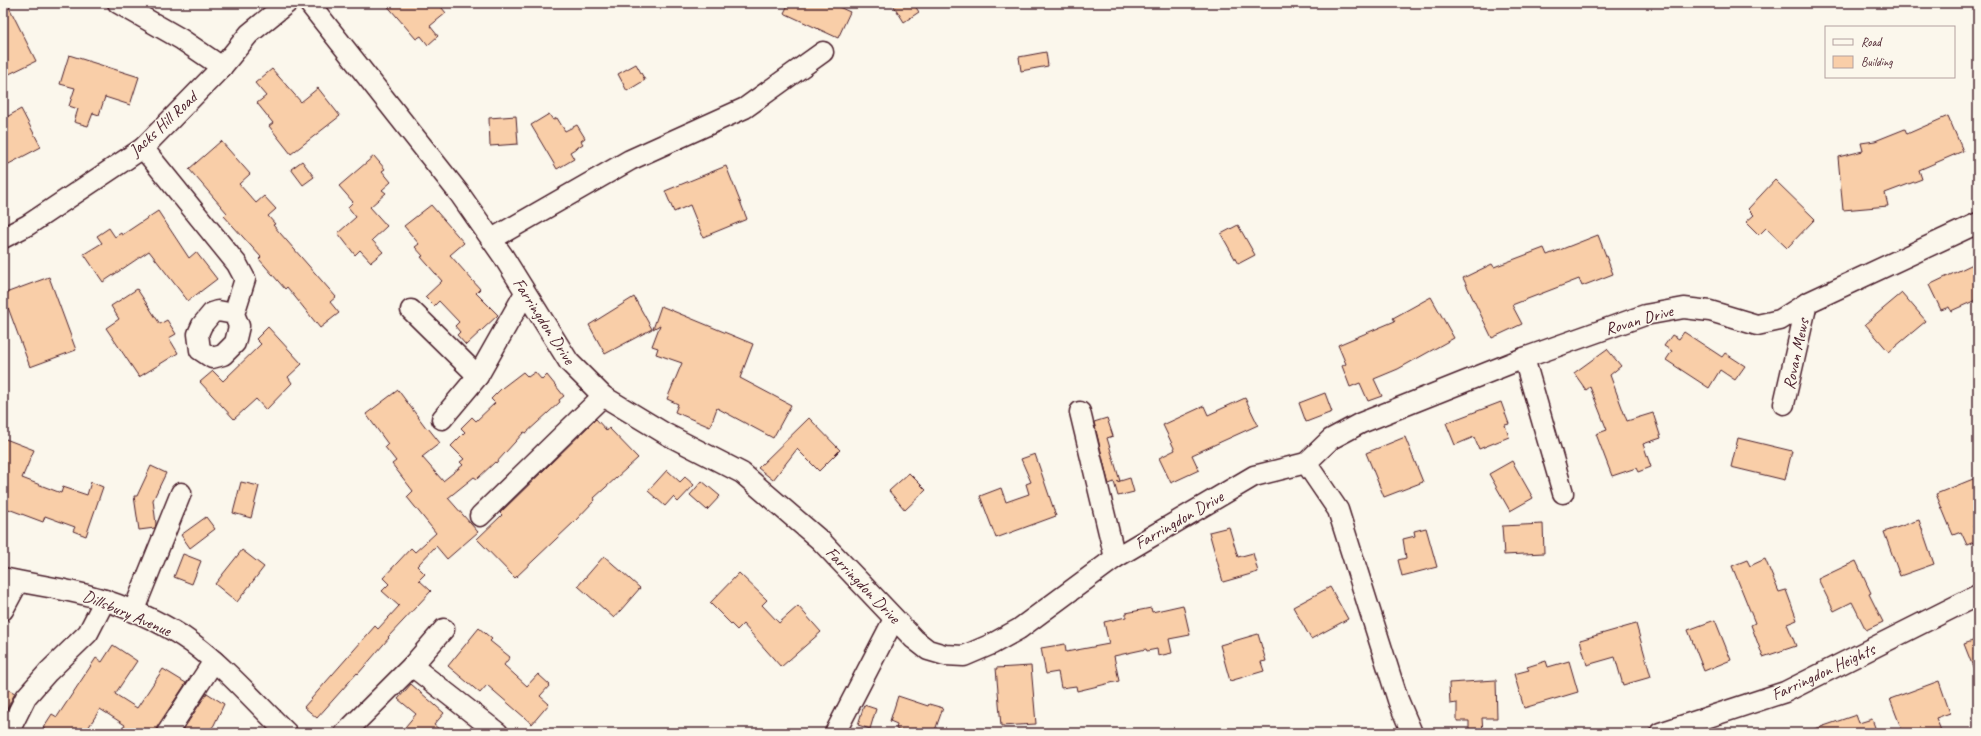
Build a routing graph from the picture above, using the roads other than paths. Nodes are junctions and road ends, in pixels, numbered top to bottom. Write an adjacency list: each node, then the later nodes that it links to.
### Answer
1 (118, 3): 5 (street)
2 (287, 3): 5 (street, Jacks Hill Road)
3 (309, 3): 9 (street, Farringdon Drive)
4 (823, 52): 9 (street)
5 (222, 67): 6 (street, Jacks Hill Road)
6 (143, 148): 8 (street, Jacks Hill Road); 13 (street)
7 (1978, 223): 11 (street, Rovan Drive)
8 (3, 238)
9 (492, 239): 10 (street, Farringdon Drive)
10 (524, 293): 15 (street); 16 (street, Farringdon Drive)
11 (1807, 303): 14 (street, Rovan Drive); 17 (street, Rovan Mews)
12 (411, 310): 15 (street)
13 (234, 314)
14 (1524, 358): 20 (street, Rovan Drive); 22 (street)
15 (478, 376): 19 (street)
16 (603, 396): 23 (street); 30 (street, Farringdon Drive)
17 (1784, 404)
18 (1080, 412): 24 (street)
19 (442, 419)
20 (1306, 463): 24 (street, Farringdon Drive); 40 (street)
21 (181, 493): 29 (street)
22 (1563, 493)
23 (480, 516)
24 (1115, 558): 30 (street, Farringdon Drive)
25 (11, 580): 27 (street, Dillsbury Avenue); 28 (street)
26 (1978, 595): 41 (street, Farringdon Heights)
27 (105, 600): 29 (street, Dillsbury Avenue); 34 (street)
28 (3, 610)
29 (133, 612): 32 (street, Dillsbury Avenue)
30 (894, 619): 39 (street)
31 (444, 629): 33 (street)
32 (214, 661): 35 (street); 36 (street, Dillsbury Avenue)
33 (412, 666): 37 (street); 38 (street)
34 (8, 733)
35 (166, 733)
36 (287, 733)
37 (345, 733)
38 (498, 733)
39 (835, 733)
40 (1412, 733)
41 (1660, 733)

